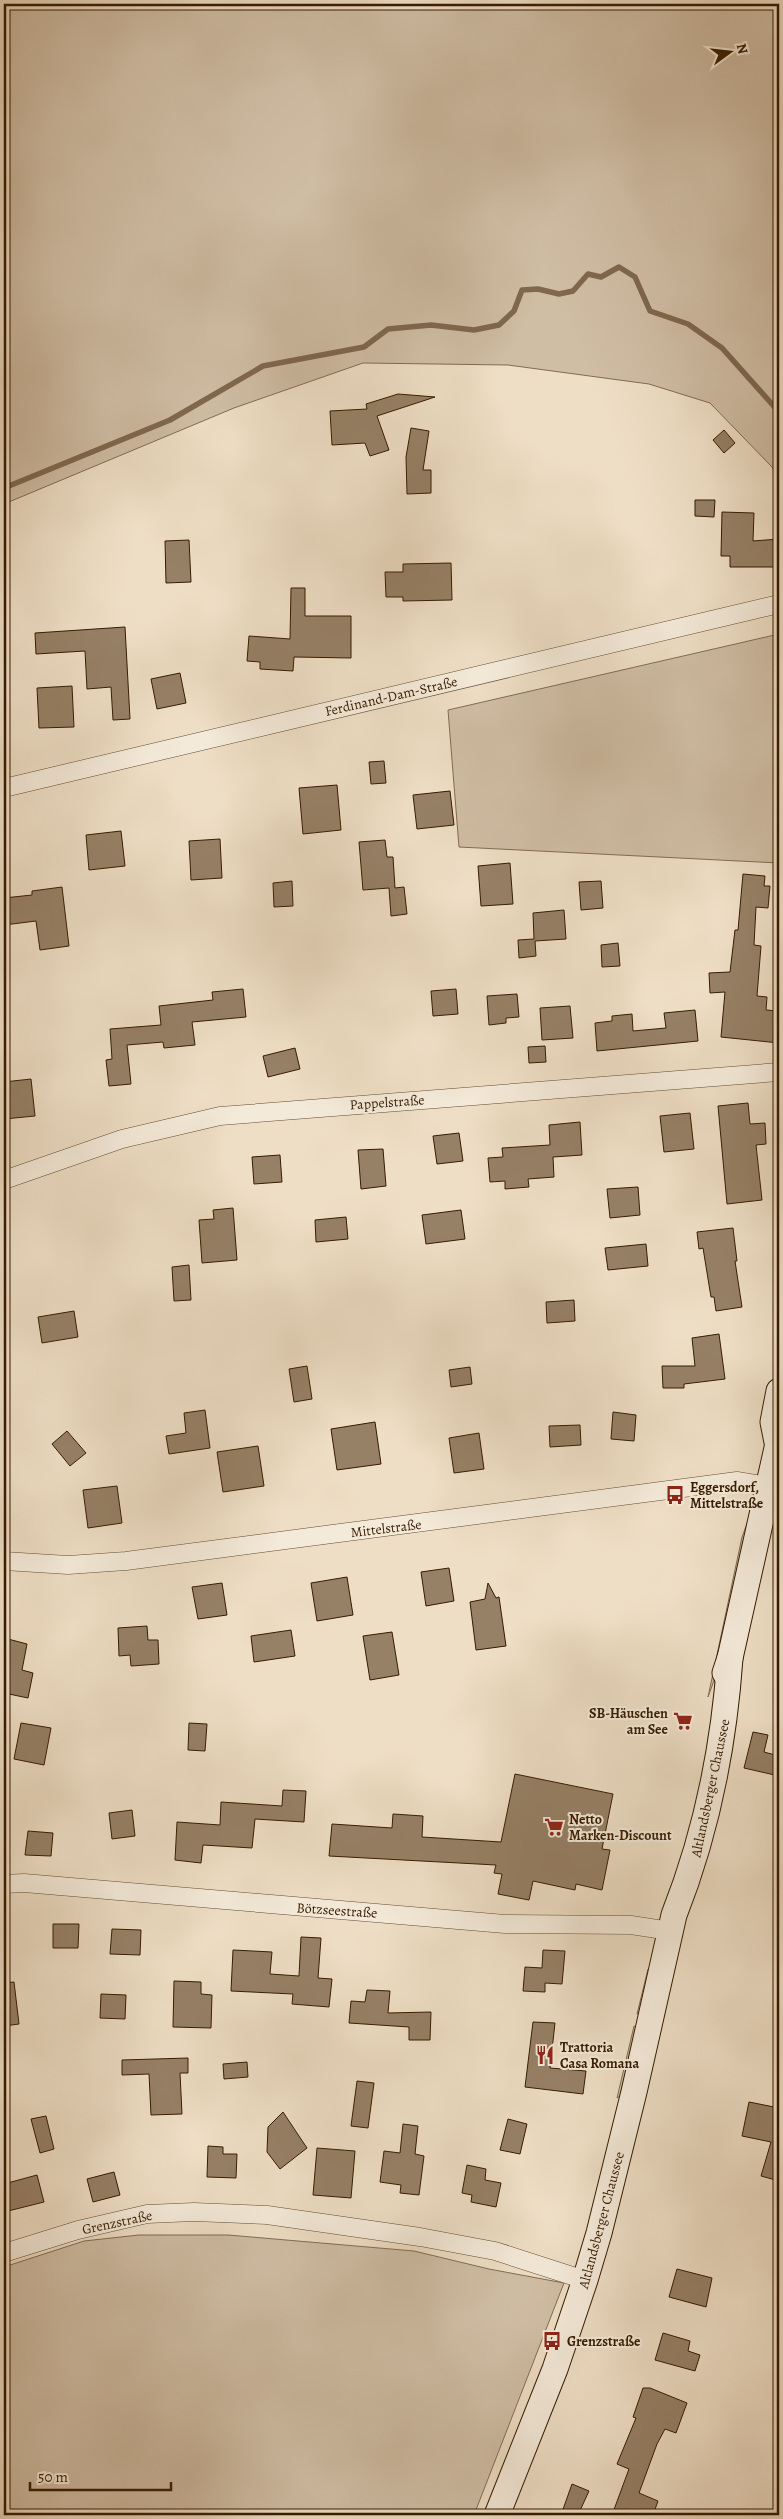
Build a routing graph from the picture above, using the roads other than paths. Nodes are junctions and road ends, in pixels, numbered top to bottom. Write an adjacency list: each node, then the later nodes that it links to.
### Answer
1 (779, 604): 2 (street, Ferdinand-Dam-Straße)
2 (4, 788)
3 (779, 1072): 4 (street, Pappelstraße)
4 (4, 1180)
5 (779, 1391): 6 (main road, Altlandsberger Chaussee)
6 (778, 1441): 7 (main road, Altlandsberger Chaussee)
7 (768, 1486): 8 (street, Mittelstraße); 10 (main road, Altlandsberger Chaussee)
8 (4, 1560)
9 (4, 1884): 10 (street, Bötzseestraße)
10 (672, 1923): 12 (main road, Altlandsberger Chaussee)
11 (4, 2253): 12 (street, Grenzstraße)
12 (586, 2280): 13 (main road, Altlandsberger Chaussee)
13 (497, 2515)

